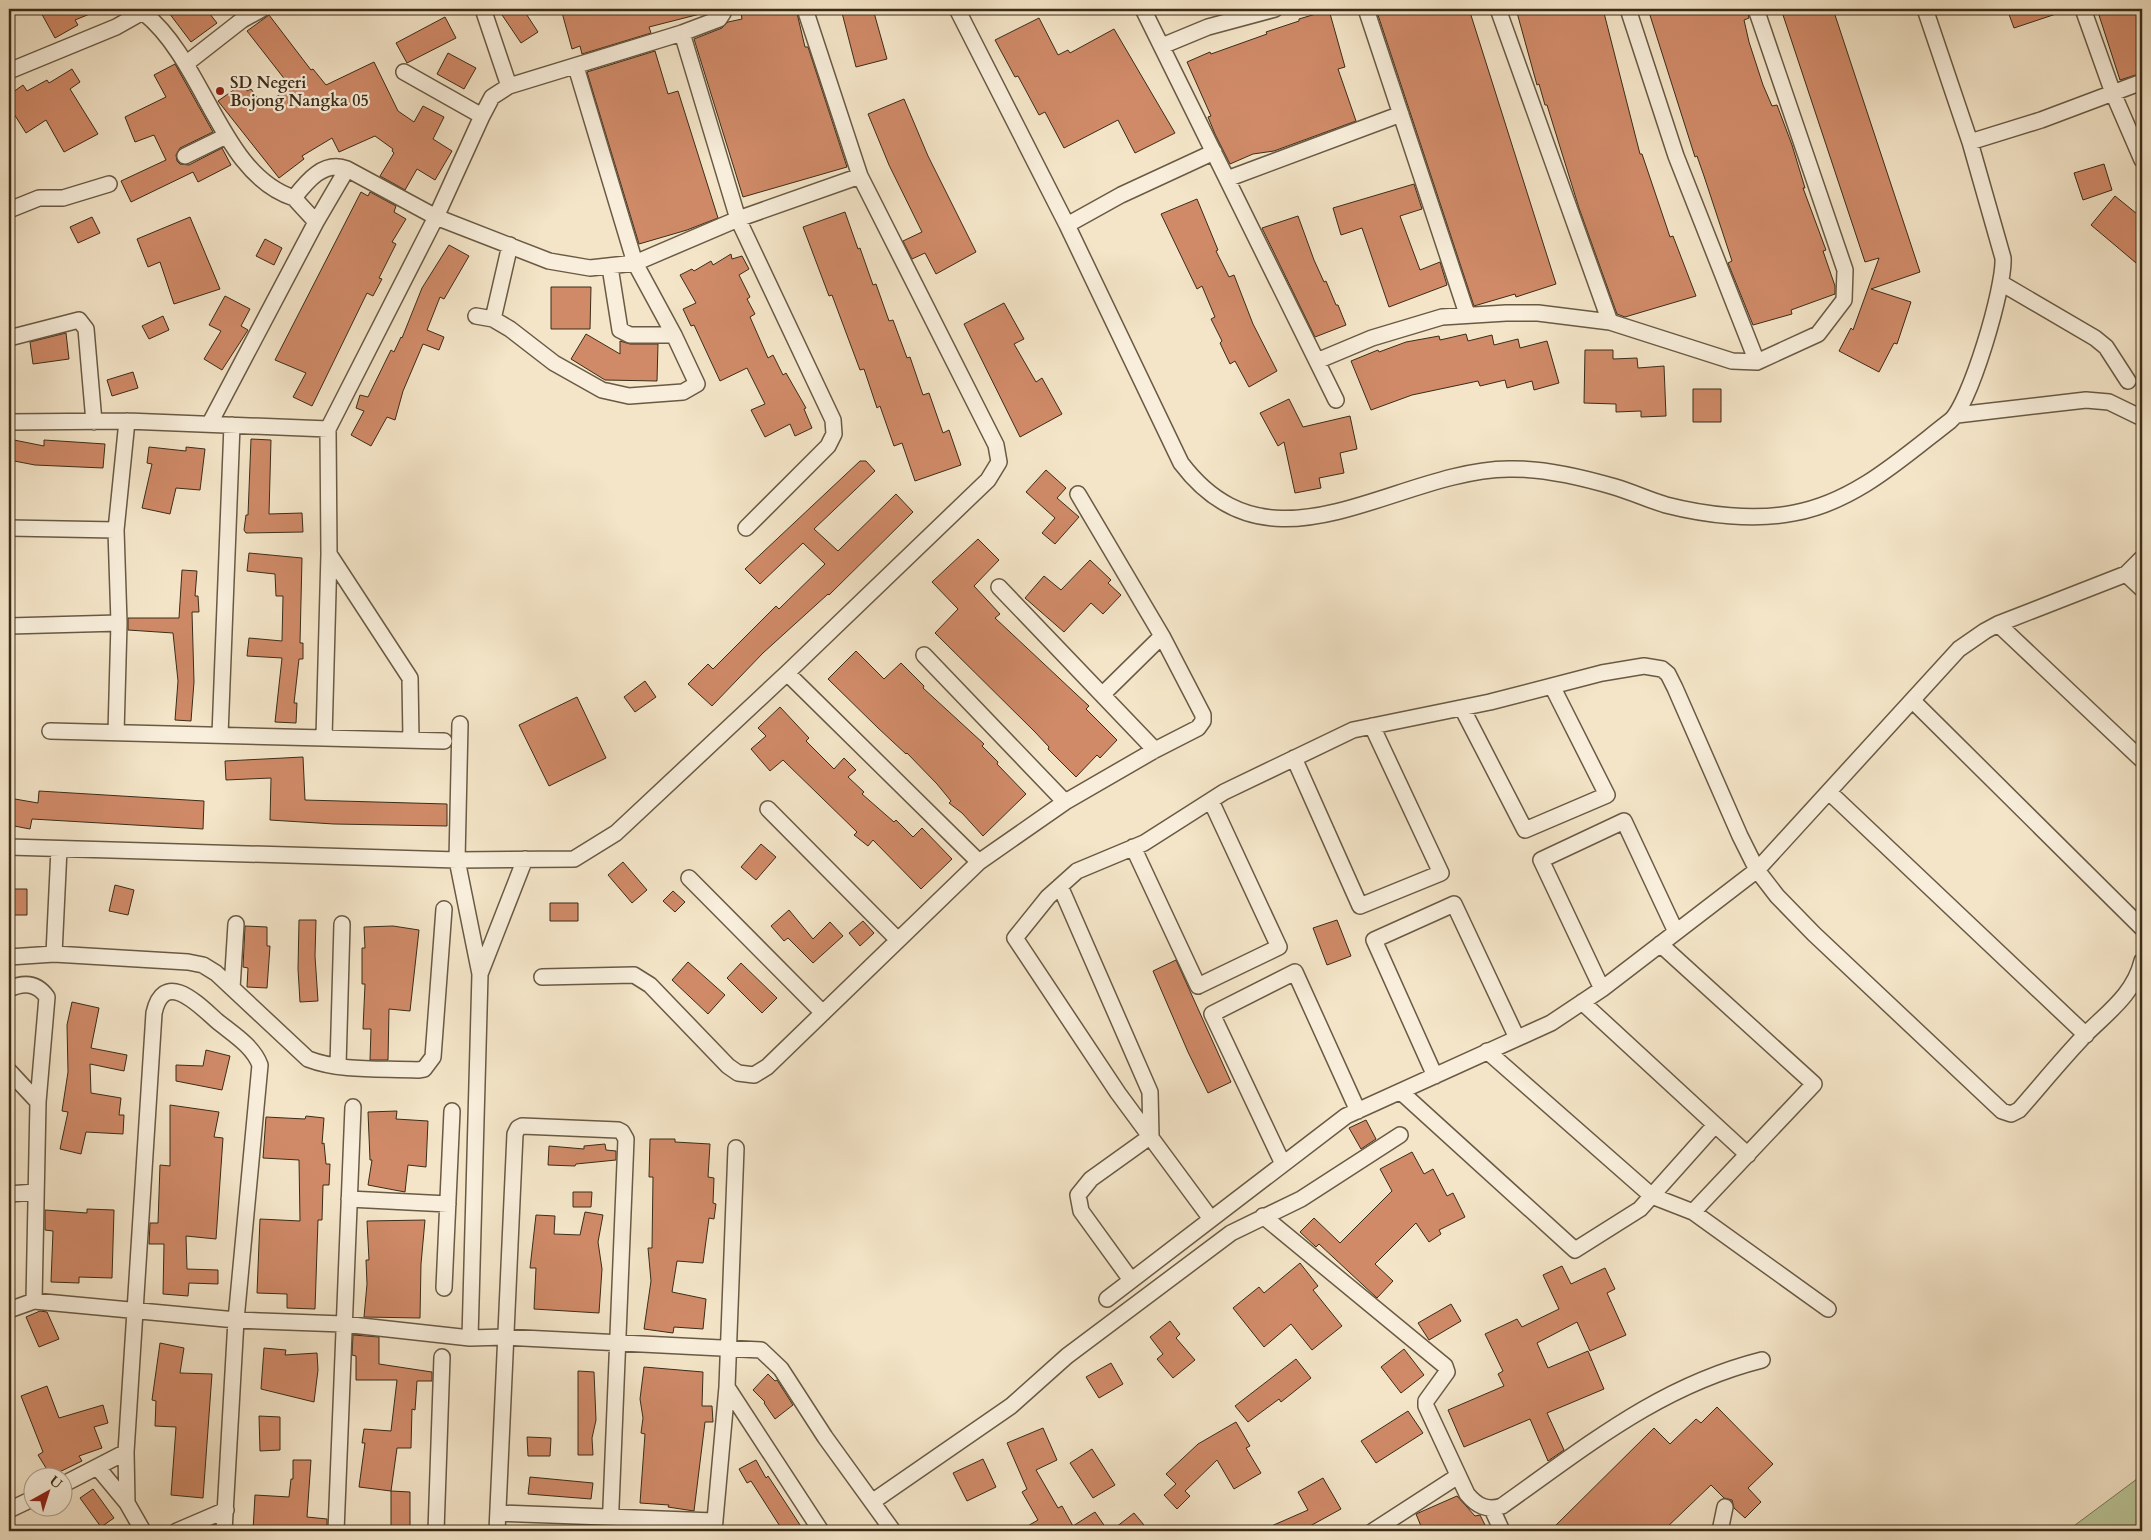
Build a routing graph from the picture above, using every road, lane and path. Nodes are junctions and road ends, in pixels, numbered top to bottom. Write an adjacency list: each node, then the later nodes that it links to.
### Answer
1 (262, 9): 17 (street)
2 (483, 9): 22 (street)
3 (722, 9): 15 (street)
4 (805, 9): 32 (street)
5 (957, 9): 40 (street)
6 (1143, 9): 16 (street)
7 (1275, 9): 16 (street)
8 (1366, 9): 24 (street)
9 (1498, 9): 48 (street)
10 (1628, 9): 52 (street)
11 (1756, 9): 52 (street)
12 (1925, 9): 27 (street)
13 (2083, 9): 23 (street)
14 (146, 11): 17 (street); 19 (street)
15 (682, 33): 18 (street); 38 (street)
16 (1162, 46): 28 (street)
17 (187, 63): 26 (street)
18 (576, 66): 22 (street); 42 (street)
19 (9, 71)
20 (404, 72): 25 (street)
21 (2142, 82): 23 (street)
22 (509, 86): 25 (street)
23 (2113, 94): 27 (street); 30 (street)
24 (1401, 114): 33 (street); 45 (street)
25 (482, 116): 37 (street)
26 (226, 136): 29 (street); 35 (street)
27 (1970, 142): 44 (street)
28 (1214, 152): 33 (street); 40 (street)
29 (186, 156)
30 (2142, 160)
31 (347, 169): 35 (street); 37 (street); 39 (street)
32 (860, 176): 38 (street); 77 (street)
33 (1227, 179): 51 (street)
34 (109, 184): 36 (street)
35 (294, 198): 39 (street)
36 (9, 210)
37 (436, 217): 41 (street); 62 (street)
38 (738, 219): 42 (street); 65 (street)
39 (316, 222): 60 (street)
40 (1067, 225): 55 (street)
41 (510, 245): 43 (street); 47 (street)
42 (635, 263): 43 (street); 49 (street)
43 (610, 267): 49 (street)
44 (2002, 283): 53 (street); 55 (street)
45 (1468, 314): 48 (street); 51 (street)
46 (476, 316): 47 (street)
47 (492, 319): 49 (street)
48 (1610, 322): 52 (street)
49 (674, 335)
50 (9, 338): 59 (street)
51 (1317, 361): 54 (street)
52 (1757, 362)
53 (2128, 381)
54 (1336, 400)
55 (1957, 415): 56 (street)
56 (2142, 418)
57 (127, 421): 59 (street); 60 (street); 66 (street)
58 (9, 422): 59 (street)
59 (94, 422)
60 (210, 423): 61 (street)
61 (232, 424): 62 (street); 86 (street)
62 (328, 429): 67 (street)
63 (1078, 494): 75 (street)
64 (9, 526): 66 (street)
65 (746, 528)
66 (116, 530): 72 (street)
67 (328, 554): 87 (street); 88 (street)
68 (2142, 558): 69 (street)
69 (2126, 574): 71 (street); 73 (street)
70 (999, 587): 79 (street)
71 (2142, 589)
72 (120, 624): 74 (street); 85 (street)
73 (1998, 624): 80 (street); 92 (street)
74 (9, 626)
75 (1162, 636): 79 (street); 90 (street)
76 (924, 655): 95 (street)
77 (787, 673): 100 (street); 102 (street)
78 (1552, 686): 81 (street); 81 (street); 103 (street)
79 (1103, 694): 90 (street)
80 (1913, 701): 93 (street); 109 (street)
81 (1462, 708): 83 (street)
82 (460, 724): 101 (street)
83 (1372, 726): 91 (street); 91 (street)
84 (50, 731): 85 (street)
85 (116, 733): 86 (street)
86 (220, 735): 87 (street)
87 (324, 737): 88 (street)
88 (411, 740): 89 (street)
89 (444, 741)
90 (1155, 750): 95 (street)
91 (1294, 758): 94 (street)
92 (2142, 760)
93 (1829, 792): 103 (street); 123 (street)
94 (1210, 801): 98 (street); 98 (street)
95 (1065, 802): 102 (street)
96 (768, 809): 111 (street)
97 (9, 847): 99 (street)
98 (1133, 848): 105 (street)
99 (59, 849): 101 (street); 113 (street)
100 (525, 859): 101 (street); 116 (street)
101 (457, 860): 116 (street)
102 (979, 862): 111 (street)
103 (1757, 870): 110 (street); 123 (street)
104 (688, 878): 122 (street)
105 (1060, 886): 136 (street); 136 (street)
106 (444, 909): 126 (street)
107 (236, 924): 118 (street)
108 (342, 924): 126 (street)
109 (2142, 928)
110 (1676, 932): 112 (street); 120 (street)
111 (898, 940): 122 (street)
112 (1660, 944): 120 (street); 138 (street)
113 (54, 954): 114 (street); 118 (street)
114 (9, 957)
115 (2142, 961): 123 (street)
116 (480, 974): 158 (street)
117 (542, 977): 122 (street)
118 (232, 988): 126 (street)
119 (9, 989): 130 (street)
120 (1602, 989): 121 (street)
121 (1582, 1002): 124 (street); 134 (street)
122 (822, 1013)
123 (2086, 1035)
124 (1517, 1038): 125 (street); 128 (street)
125 (1488, 1051): 128 (street); 142 (street)
126 (338, 1066)
127 (9, 1071): 130 (street)
128 (1435, 1076): 129 (street)
129 (1402, 1092): 133 (street); 142 (street)
130 (38, 1102): 140 (street)
131 (352, 1107): 143 (street)
132 (452, 1111): 144 (street)
133 (1358, 1111): 139 (street); 139 (street)
134 (1715, 1125): 138 (street); 142 (street)
135 (1400, 1135): 146 (street)
136 (1151, 1136): 147 (street); 148 (street)
137 (736, 1148): 160 (street)
138 (1748, 1155): 145 (street)
139 (1283, 1164): 147 (street)
140 (35, 1192): 141 (street); 151 (street)
141 (9, 1194)
142 (1652, 1196): 145 (street)
143 (349, 1199): 144 (street); 156 (street)
144 (448, 1204): 149 (street)
145 (1693, 1212): 152 (street)
146 (1263, 1216): 166 (street); 168 (street)
147 (1211, 1219): 148 (street)
148 (1131, 1280): 150 (street)
149 (444, 1288)
150 (1107, 1299)
151 (34, 1301): 153 (street); 154 (street)
152 (1828, 1309)
153 (9, 1310)
154 (136, 1312): 155 (street); 155 (street); 164 (street)
155 (236, 1320): 156 (street); 174 (street)
156 (343, 1324): 158 (street); 181 (street)
157 (505, 1337): 158 (street); 159 (street); 159 (street); 175 (street)
158 (470, 1338)
159 (617, 1342): 160 (street); 176 (street)
160 (728, 1347): 163 (street); 168 (street)
161 (442, 1357): 182 (street)
162 (1762, 1360): 172 (street)
163 (727, 1387): 177 (street); 184 (street)
164 (126, 1452): 165 (street); 170 (street)
165 (98, 1468): 167 (street); 170 (street)
166 (1458, 1476): 172 (street); 186 (street)
167 (72, 1480)
168 (872, 1502): 185 (street)
169 (22, 1504): 173 (street)
170 (127, 1504): 178 (street)
171 (1725, 1507): 188 (street)
172 (1492, 1509): 187 (street)
173 (9, 1510)
174 (226, 1510): 179 (street); 180 (street)
175 (498, 1513): 176 (street); 183 (street)
176 (610, 1524): 177 (street)
177 (714, 1526)
178 (143, 1531)
179 (176, 1531)
180 (224, 1531)
181 (336, 1531)
182 (436, 1531)
183 (497, 1531)
184 (821, 1531)
185 (892, 1531)
186 (1373, 1531)
187 (1502, 1531)
188 (1720, 1531)

